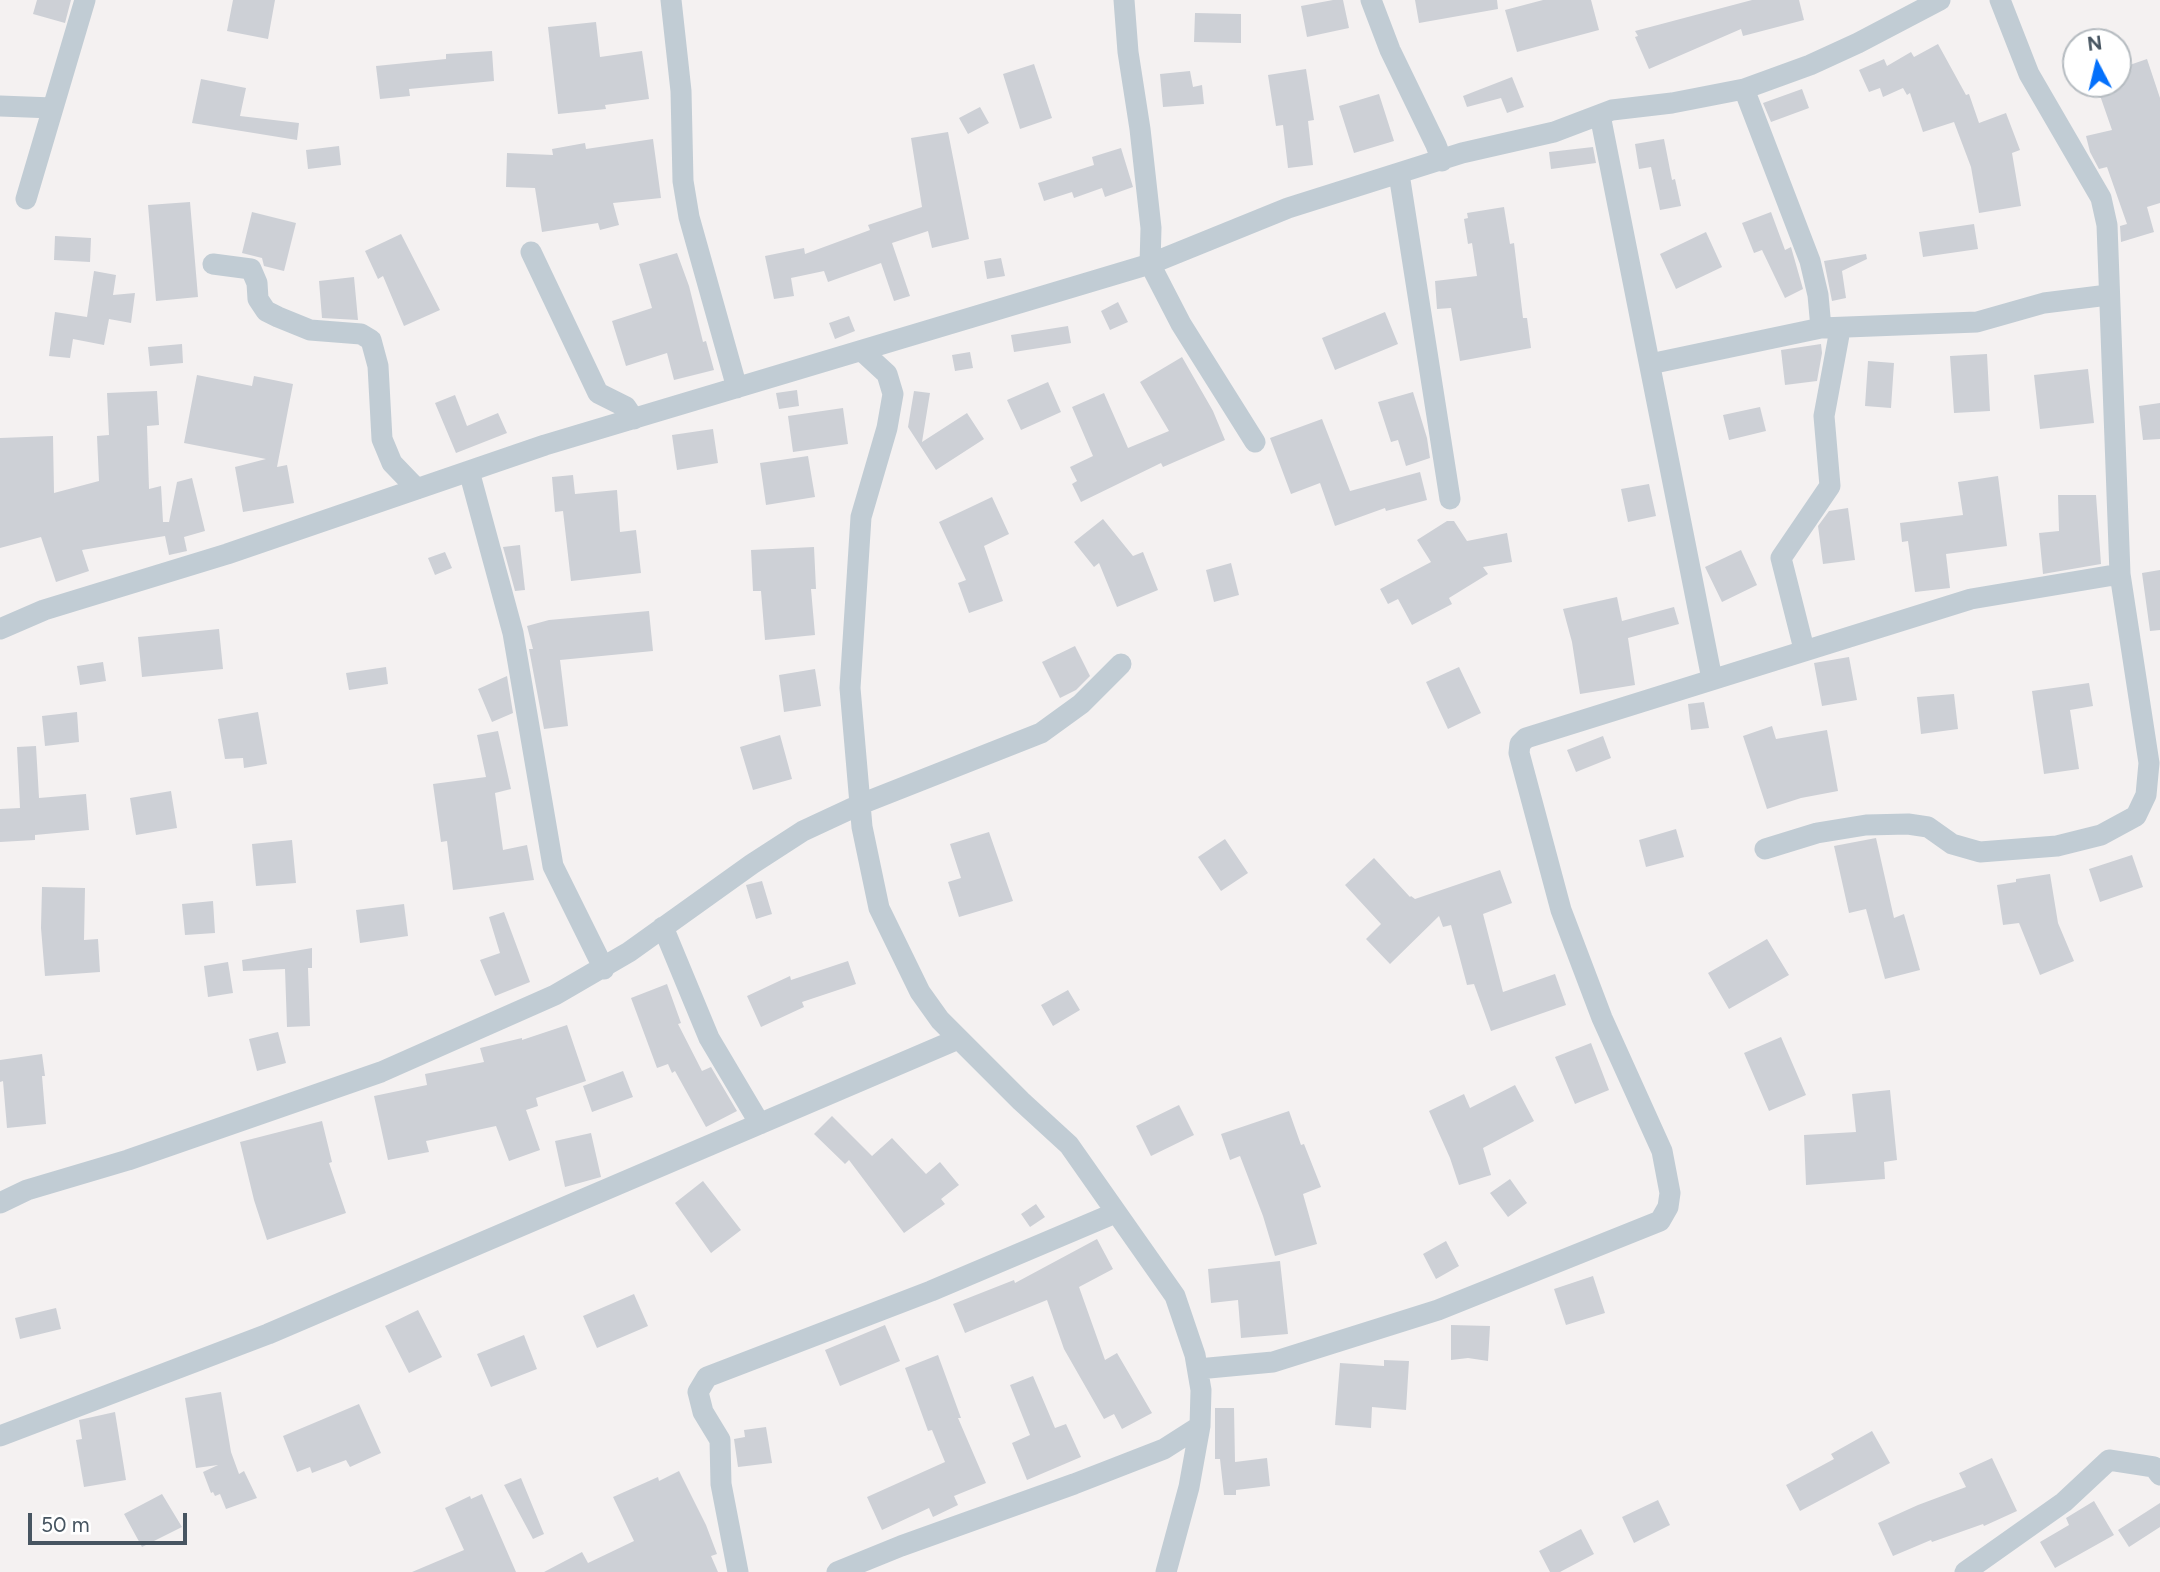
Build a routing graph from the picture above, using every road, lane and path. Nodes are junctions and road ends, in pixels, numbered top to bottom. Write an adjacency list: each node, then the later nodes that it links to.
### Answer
1 (85, 0): 9 (street)
2 (671, 0): 23 (street)
3 (1124, 0): 16 (street)
4 (1371, 0): 11 (street)
5 (1940, 0): 7 (street)
6 (2000, 0): 17 (street)
7 (1744, 89): 10 (street); 18 (street)
8 (0, 106): 9 (street)
9 (53, 108): 13 (street)
10 (1600, 115): 11 (street); 21 (street)
11 (1442, 161): 12 (street)
12 (1399, 174): 16 (street); 28 (street)
13 (26, 199)
14 (531, 252): 24 (street)
15 (213, 264): 27 (street)
16 (1150, 264): 19 (street); 25 (street)
17 (2108, 295): 18 (street); 29 (street)
18 (1830, 328): 21 (street); 31 (street)
19 (901, 337): 20 (street); 22 (street)
20 (862, 351): 22 (street); 23 (street)
21 (1650, 364): 33 (street)
22 (887, 374): 34 (street)
23 (737, 388): 24 (street)
24 (634, 419): 26 (street)
25 (1255, 442)
26 (469, 471): 27 (street); 37 (street)
27 (417, 489): 30 (street)
28 (1450, 499)
29 (2120, 574): 31 (street); 35 (street)
30 (0, 629)
31 (1804, 649): 33 (street)
32 (1121, 664): 34 (street)
33 (1712, 679): 42 (street)
34 (861, 804): 36 (street); 38 (street)
35 (1765, 849)
36 (663, 927): 37 (street); 39 (street)
37 (604, 969): 40 (street)
38 (958, 1039): 39 (street); 41 (street)
39 (761, 1124): 44 (street)
40 (0, 1203)
41 (1115, 1213): 42 (street); 46 (street)
42 (1198, 1369): 43 (street)
43 (1200, 1426): 47 (street); 48 (street)
44 (0, 1436)
45 (2160, 1475): 49 (street)
46 (738, 1572)
47 (837, 1572)
48 (1166, 1572)
49 (1965, 1572)

